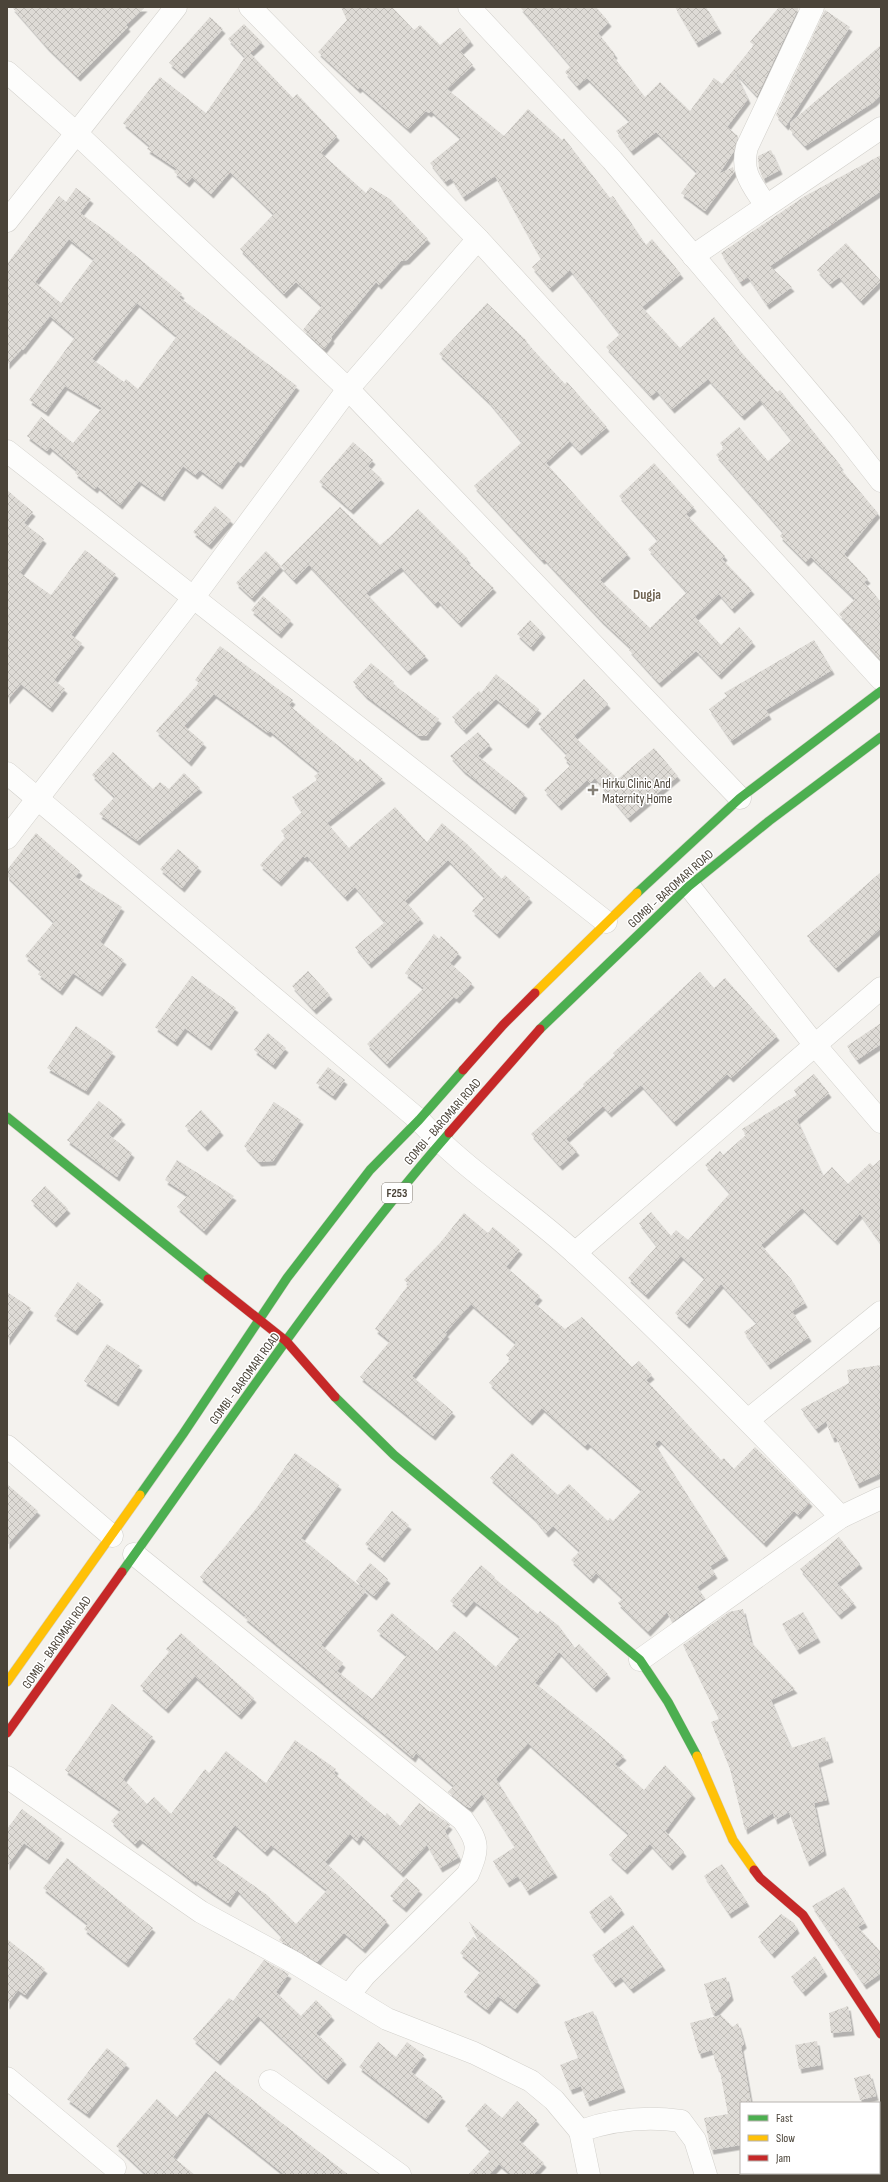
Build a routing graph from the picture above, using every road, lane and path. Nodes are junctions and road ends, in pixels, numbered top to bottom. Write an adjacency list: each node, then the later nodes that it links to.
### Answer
1 (176, 7): 7 (street)
2 (250, 7): 10 (street)
3 (469, 7): 11 (street)
4 (813, 7): 8 (street)
5 (7, 72): 7 (street)
6 (881, 128): 8 (street)
7 (75, 132): 9 (street); 12 (street)
8 (766, 206): 11 (street)
9 (7, 221)
10 (478, 239): 12 (street); 16 (street)
11 (693, 256): 14 (street)
12 (348, 389): 15 (street); 21 (street)
13 (7, 452): 15 (street)
14 (881, 481)
15 (193, 598): 20 (street); 24 (street)
16 (881, 679)
17 (881, 691): 21 (main road, GOMBI - BAROMARI ROAD / F253)
18 (878, 744): 23 (main road, GOMBI - BAROMARI ROAD / F253)
19 (7, 773): 20 (street)
20 (38, 798): 22 (street); 28 (street)
21 (740, 798): 24 (main road, GOMBI - BAROMARI ROAD / F253)
22 (7, 838)
23 (689, 886): 26 (street); 30 (main road, GOMBI - BAROMARI ROAD / F253)
24 (606, 922): 28 (main road, GOMBI - BAROMARI ROAD / F253)
25 (881, 988): 26 (street)
26 (814, 1044): 29 (street); 31 (street)
27 (7, 1117): 33 (main road)
28 (419, 1120): 30 (street); 33 (main road, GOMBI - BAROMARI ROAD / F253)
29 (881, 1122)
30 (440, 1143): 31 (street); 34 (main road, GOMBI - BAROMARI ROAD / F253)
31 (575, 1253): 35 (street)
32 (881, 1312): 35 (street)
33 (257, 1320): 34 (main road); 39 (main road, GOMBI - BAROMARI ROAD / F253)
34 (286, 1341): 40 (main road, GOMBI - BAROMARI ROAD / F253); 41 (main road)
35 (748, 1420): 38 (street)
36 (7, 1446): 39 (street)
37 (881, 1498): 38 (street)
38 (841, 1517): 41 (street)
39 (112, 1536): 42 (main road, GOMBI - BAROMARI ROAD / F253)
40 (134, 1554): 43 (main road, GOMBI - BAROMARI ROAD / F253); 45 (street)
41 (640, 1660): 46 (main road)
42 (7, 1682)
43 (7, 1734)
44 (7, 1777): 45 (street)
45 (349, 1995): 49 (street)
46 (881, 2034)
47 (7, 2078): 50 (street)
48 (270, 2081): 51 (street)
49 (580, 2131): 52 (street); 53 (street)
50 (115, 2168)
51 (400, 2175)
52 (589, 2175)
53 (706, 2175)

